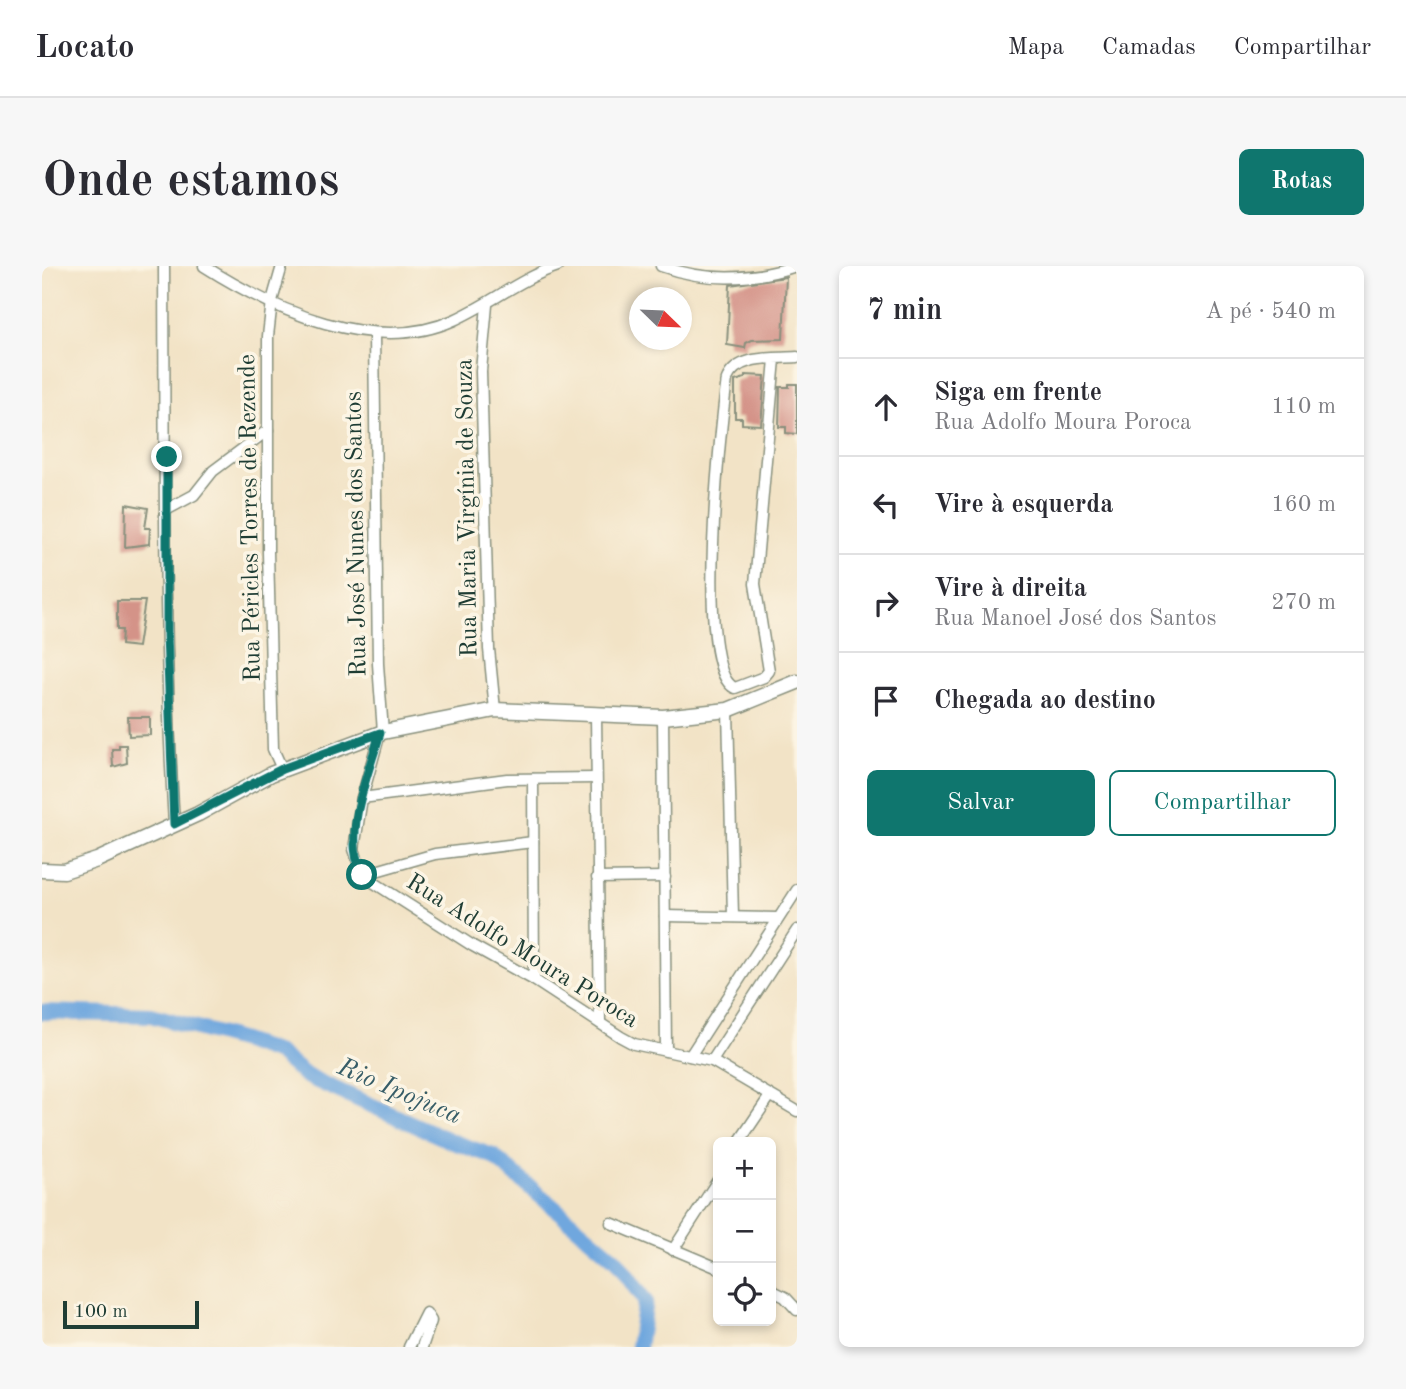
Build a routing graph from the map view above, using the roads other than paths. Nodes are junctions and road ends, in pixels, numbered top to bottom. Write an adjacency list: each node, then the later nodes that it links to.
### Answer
1 (164, 266): 13 (street)
2 (204, 266): 7 (street)
3 (282, 266): 7 (street, Rua Péricles Torres de Rezende)
4 (558, 266): 8 (street)
5 (661, 266): 6 (street)
6 (796, 266)
7 (272, 301): 9 (street); 12 (street, Rua Péricles Torres de Rezende)
8 (487, 305): 9 (street); 15 (street, Rua Maria Virgínia de Souza)
9 (374, 334): 19 (street, Rua José Nunes dos Santos)
10 (797, 357): 11 (street)
11 (775, 359): 11 (street)
12 (268, 430): 13 (street); 20 (street, Rua Péricles Torres de Rezende)
13 (166, 510): 24 (street)
14 (797, 682): 16 (street)
15 (495, 710): 17 (street); 19 (street)
16 (728, 710): 18 (street); 32 (street)
17 (596, 716): 18 (street); 21 (street)
18 (663, 717): 28 (street)
19 (381, 733): 20 (street); 23 (street)
20 (282, 769): 24 (street)
21 (597, 778): 22 (street); 29 (street)
22 (533, 779): 23 (street); 25 (street)
23 (362, 798): 27 (street)
24 (174, 824): 26 (street)
25 (533, 842): 27 (street); 35 (street)
26 (42, 870)
27 (362, 875): 35 (street, Rua Adolfo Moura Poroca)
28 (665, 877): 29 (street); 31 (street)
29 (597, 878): 36 (street)
30 (797, 890): 33 (street)
31 (665, 916): 32 (street); 37 (street)
32 (733, 916): 33 (street)
33 (777, 918): 38 (street)
34 (797, 930): 39 (street)
35 (534, 980): 36 (street, Rua Adolfo Moura Poroca)
36 (600, 1023): 37 (street, Rua Adolfo Moura Poroca)
37 (666, 1051): 38 (street, Rua Adolfo Moura Poroca)
38 (690, 1056): 39 (street, Rua Adolfo Moura Poroca)
39 (712, 1061): 40 (street, Rua Adolfo Moura Poroca)
40 (770, 1096): 41 (street, Rua Adolfo Moura Poroca); 42 (street)
41 (797, 1111)
42 (742, 1137)
43 (713, 1188): 45 (street)
44 (611, 1223): 45 (street)
45 (673, 1250): 46 (street)
46 (713, 1266)
47 (776, 1292): 48 (street)
48 (797, 1310)
49 (410, 1347): 50 (street)
50 (422, 1347)

